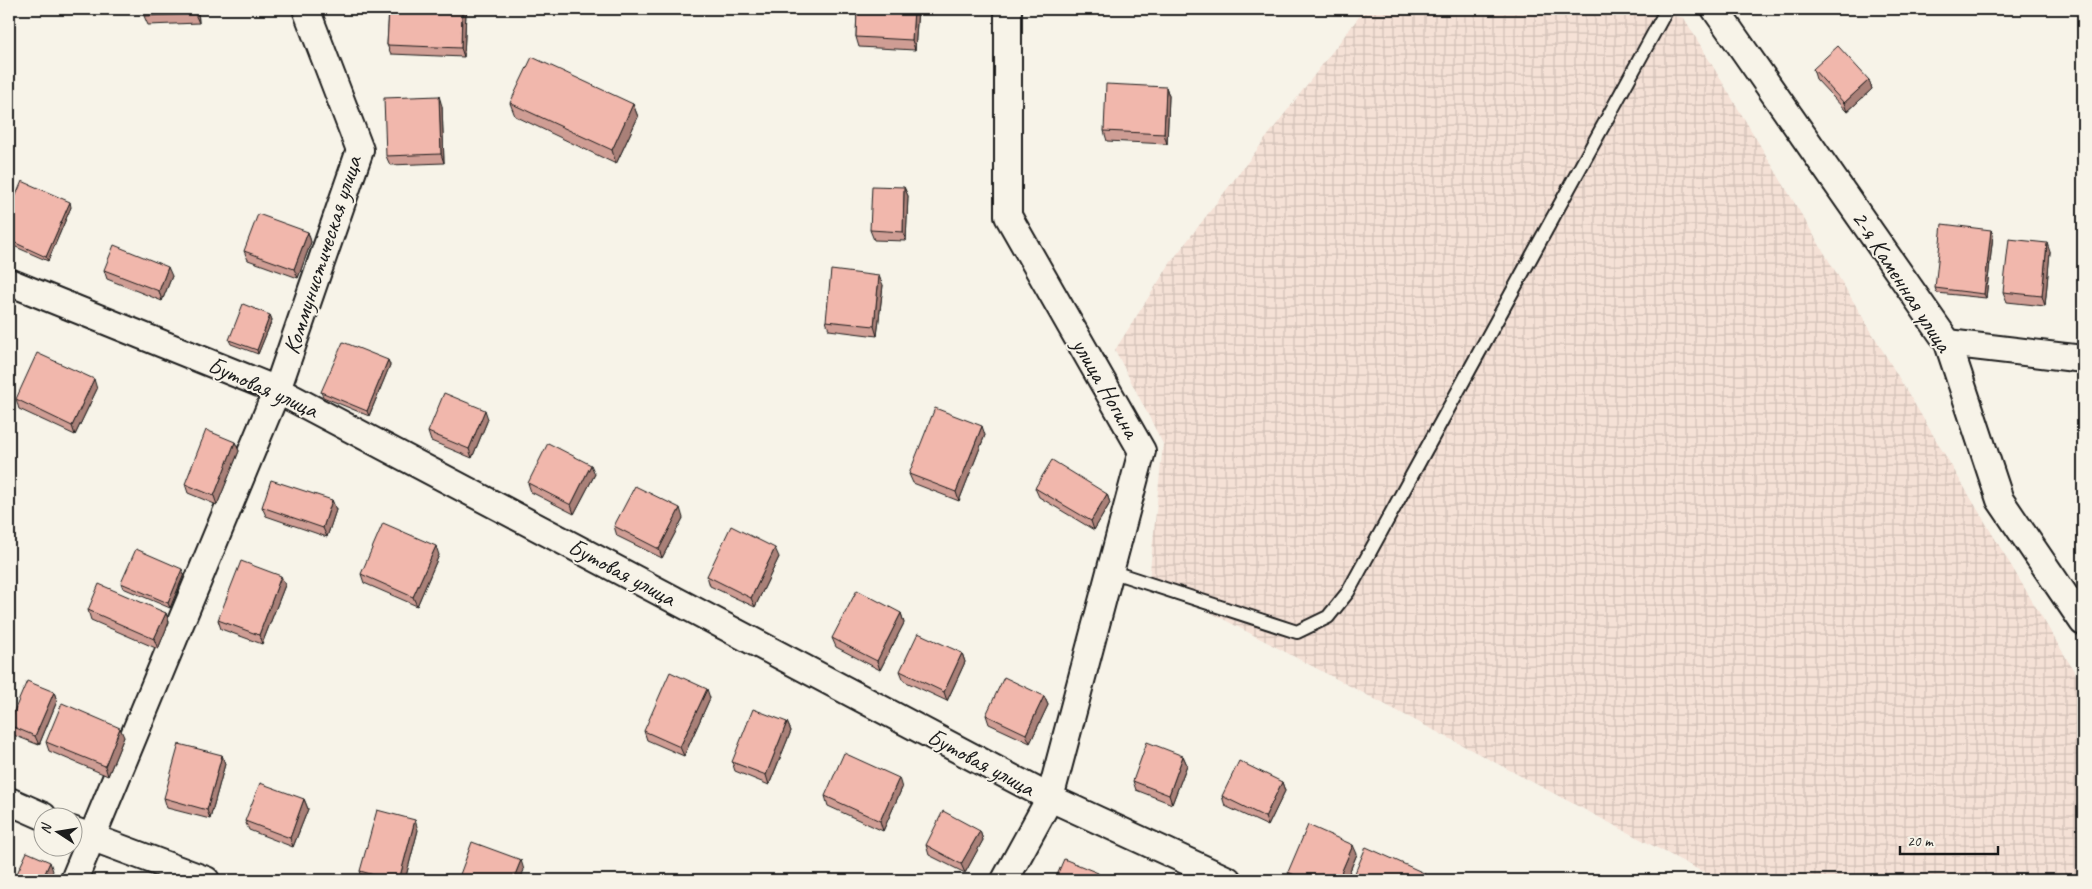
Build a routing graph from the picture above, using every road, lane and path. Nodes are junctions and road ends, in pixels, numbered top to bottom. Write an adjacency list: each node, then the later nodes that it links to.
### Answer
1 (306, 9): 8 (street, Коммунистическая улица)
2 (1008, 9): 9 (street, улица Ногина)
3 (1667, 9): 9 (lane)
4 (1715, 9): 6 (street, 2-я Каменная улица)
5 (9, 282): 8 (street, Бутовая улица)
6 (1948, 343): 7 (street); 10 (street, 2-я Каменная улица)
7 (2083, 360)
8 (277, 390): 11 (street, Бутовая улица); 14 (street, Коммунистическая улица)
9 (1110, 571): 11 (street, улица Ногина)
10 (2083, 622)
11 (1050, 798): 18 (street, улица Ногина); 19 (street, Бутовая улица)
12 (9, 801): 13 (street)
13 (32, 811)
14 (82, 834): 17 (street)
15 (78, 856): 16 (street, Коммунистическая улица)
16 (74, 880)
17 (206, 880)
18 (1005, 880)
19 (1228, 880)

